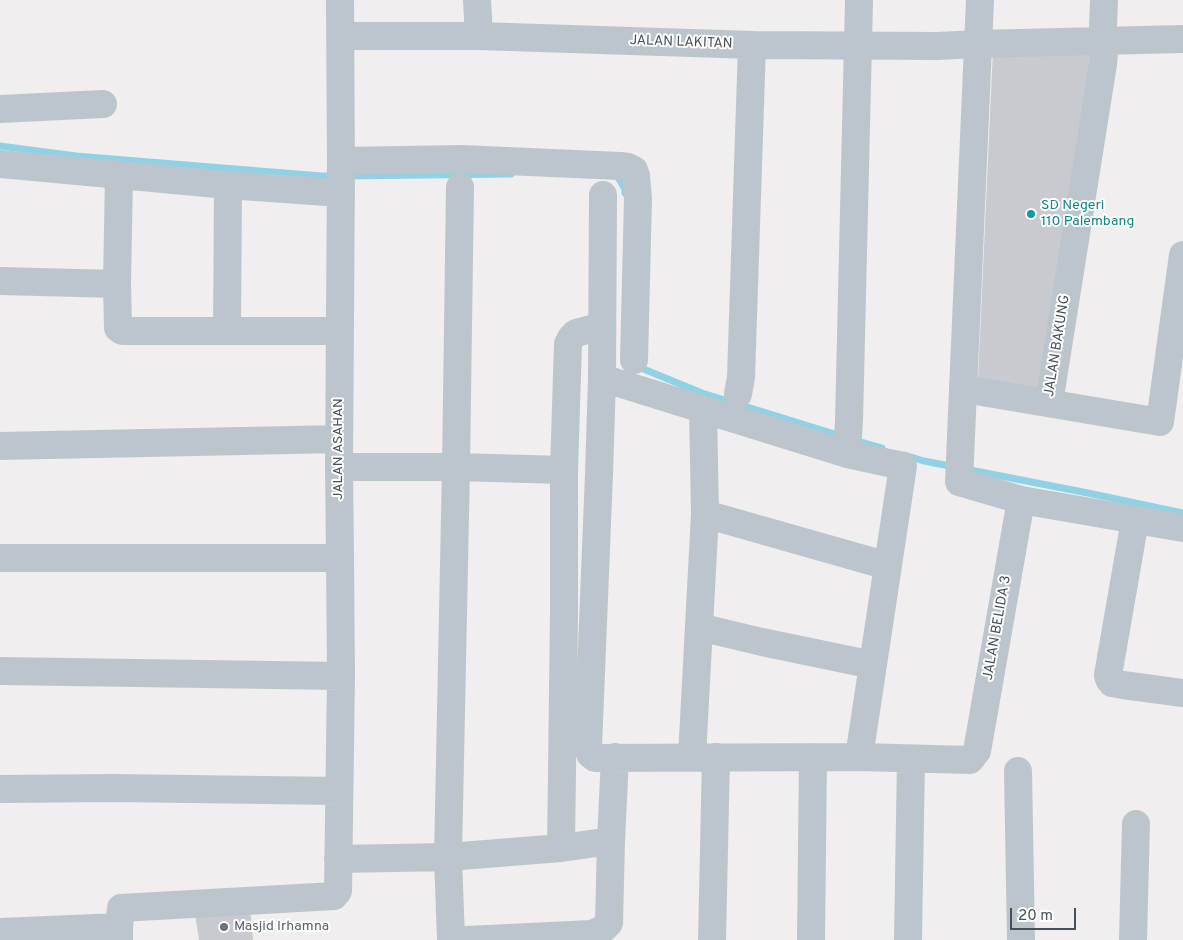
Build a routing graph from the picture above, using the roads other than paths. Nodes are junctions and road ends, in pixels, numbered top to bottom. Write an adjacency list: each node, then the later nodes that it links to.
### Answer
1 (340, 0): 6 (street, JALAN ASAHAN)
2 (477, 0): 7 (street)
3 (859, 0): 12 (street)
4 (980, 0): 10 (street)
5 (1104, 0): 9 (street, JALAN BAKUNG)
6 (341, 36): 7 (street, JALAN LAKITAN); 17 (street, JALAN ASAHAN)
7 (479, 36): 11 (street, JALAN LAKITAN)
8 (1183, 39): 9 (street)
9 (1104, 41): 10 (street, JALAN LAKITAN); 31 (street, JALAN BAKUNG)
10 (978, 44): 12 (street, JALAN LAKITAN); 29 (street)
11 (752, 45): 12 (street, JALAN LAKITAN); 30 (street)
12 (859, 46): 35 (street)
13 (103, 104): 14 (street)
14 (0, 110)
15 (0, 164): 16 (street)
16 (119, 175): 18 (street); 23 (street)
17 (341, 178): 18 (street); 26 (street, JALAN ASAHAN); 27 (street)
18 (228, 185): 25 (street)
19 (460, 187): 37 (street)
20 (603, 195): 24 (street)
21 (1183, 254): 31 (street, JALAN BAKUNG)
22 (0, 281): 23 (street)
23 (117, 284): 25 (street)
24 (602, 326): 28 (street); 38 (street)
25 (227, 331): 26 (street)
26 (340, 331): 33 (street, JALAN ASAHAN)
27 (634, 360)
28 (602, 378): 32 (street); 51 (street)
29 (964, 389): 31 (street); 39 (street)
30 (738, 394)
31 (1048, 403)
32 (703, 410): 35 (street); 40 (street)
33 (339, 439): 34 (street); 36 (street, JALAN ASAHAN)
34 (0, 446)
35 (847, 452): 45 (street)
36 (339, 467): 37 (street); 44 (street, JALAN ASAHAN)
37 (456, 467): 38 (street); 62 (street)
38 (564, 470): 61 (street)
39 (1021, 500): 41 (street); 55 (street, JALAN BELIDA 3)
40 (705, 514): 45 (street); 46 (street)
41 (1135, 520): 42 (street); 50 (street)
42 (1183, 528)
43 (0, 558): 44 (street)
44 (340, 558): 49 (street, JALAN ASAHAN)
45 (888, 566): 47 (street)
46 (699, 627): 47 (street); 52 (street)
47 (873, 665): 54 (street)
48 (0, 671): 49 (street)
49 (341, 676): 58 (street, JALAN ASAHAN)
50 (1183, 693)
51 (615, 757): 52 (street); 60 (street)
52 (704, 757): 53 (street); 69 (street)
53 (813, 758): 54 (street); 70 (street)
54 (859, 758): 55 (street)
55 (910, 759): 71 (street)
56 (1018, 771): 72 (street)
57 (0, 789): 58 (street)
58 (339, 791): 63 (street, JALAN ASAHAN)
59 (1136, 824): 73 (street)
60 (611, 841): 61 (street); 66 (street)
61 (561, 848): 62 (street)
62 (448, 857): 63 (street); 67 (street)
63 (338, 859): 65 (street, JALAN ASAHAN)
64 (0, 932): 65 (street)
65 (119, 934)
66 (592, 937): 68 (street)
67 (452, 940)
68 (467, 940)
69 (712, 940)
70 (811, 940)
71 (908, 940)
72 (1021, 940)
73 (1133, 940)

